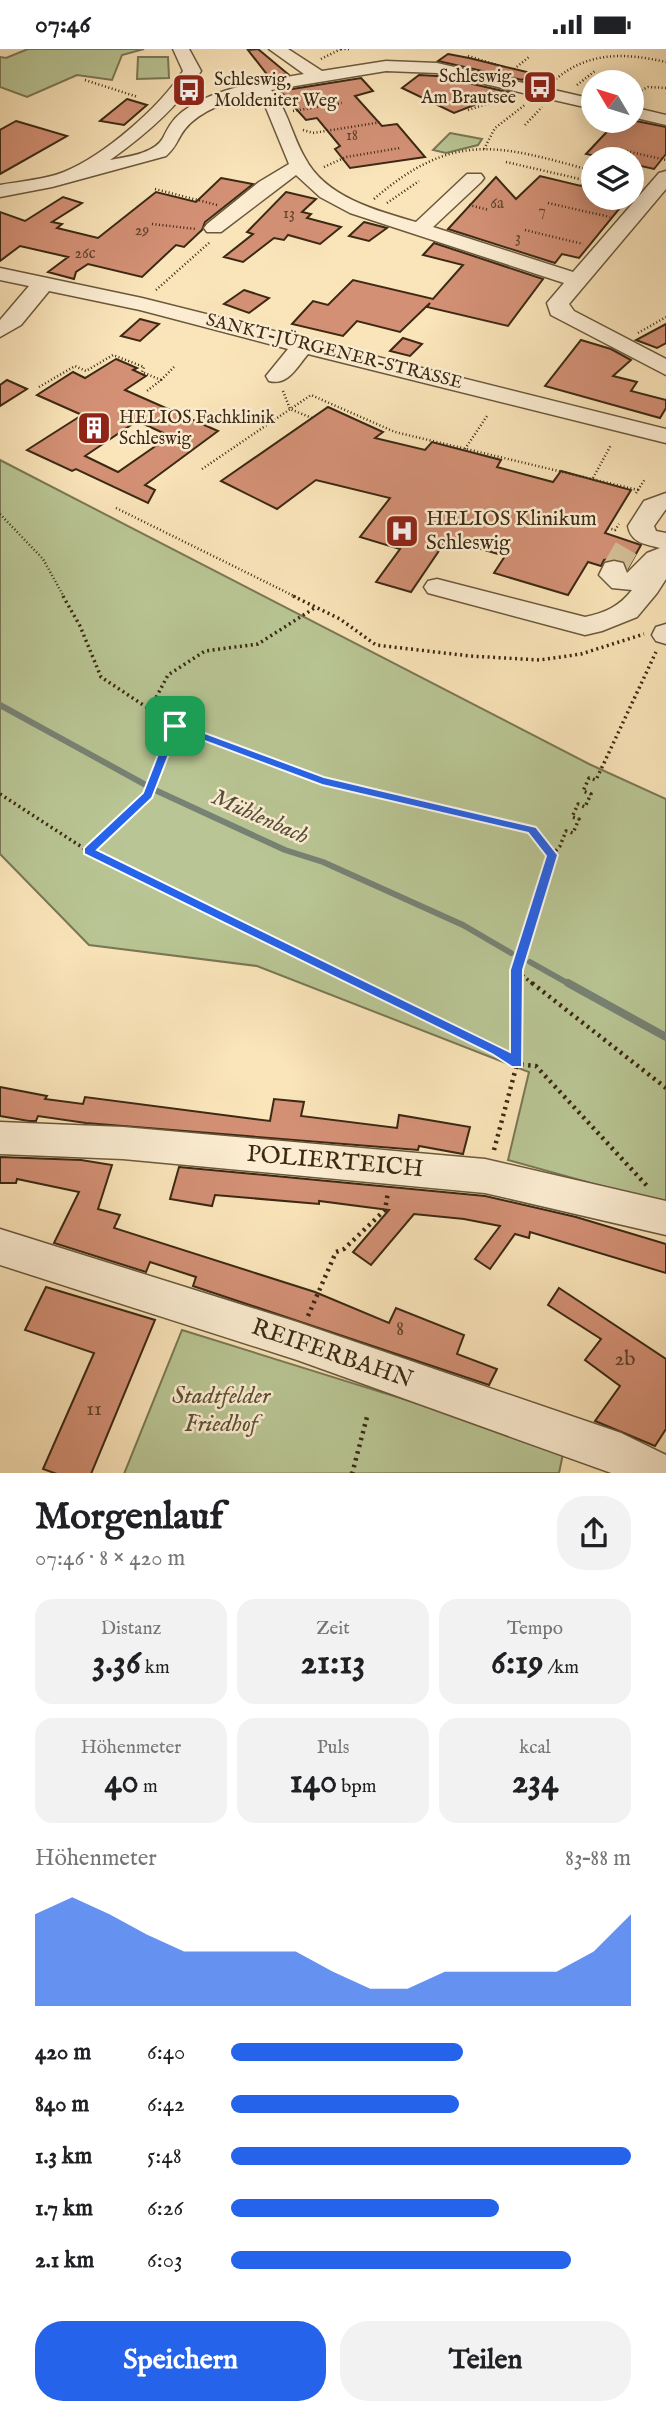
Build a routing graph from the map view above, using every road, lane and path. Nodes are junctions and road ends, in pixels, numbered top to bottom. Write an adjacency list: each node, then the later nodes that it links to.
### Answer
1 (181, 49): 29 (street)
2 (277, 49): 12 (street)
3 (341, 49): 4 (path)
4 (351, 49)
5 (419, 49): 10 (street)
6 (628, 49): 7 (path)
7 (631, 54): 9 (path); 18 (path)
8 (468, 56): 11 (path)
9 (666, 62)
10 (407, 66): 12 (street); 16 (street)
11 (512, 71)
12 (318, 76): 15 (street)
13 (85, 80): 19 (path)
14 (644, 86): 17 (path)
15 (258, 87): 24 (street); 32 (street)
16 (522, 87): 18 (street); 22 (path)
17 (666, 88)
18 (549, 94): 20 (street); 27 (path); 30 (path)
19 (138, 97)
20 (581, 101)
21 (342, 103): 24 (path)
22 (468, 110)
23 (644, 115): 25 (street)
24 (279, 120): 26 (path); 36 (street)
25 (666, 120)
26 (382, 122)
27 (525, 125)
28 (400, 148): 36 (path)
29 (112, 149): 32 (street); 37 (street)
30 (484, 149): 35 (path); 46 (path)
31 (644, 155): 33 (path)
32 (141, 159): 37 (street)
33 (666, 160)
34 (506, 162): 40 (path)
35 (581, 169)
36 (302, 170): 45 (street); 46 (street)
37 (78, 173): 43 (street)
38 (666, 177): 47 (street)
39 (474, 179): 50 (street)
40 (581, 179)
41 (419, 181): 46 (path)
42 (155, 189): 45 (path)
43 (0, 191)
44 (548, 203): 47 (path)
45 (239, 210): 49 (street)
46 (366, 213): 50 (street)
47 (629, 221): 52 (street)
48 (152, 224): 49 (path)
49 (214, 228): 56 (path)
50 (419, 230): 54 (street)
51 (525, 230): 52 (path)
52 (605, 250): 54 (street)
53 (0, 274): 55 (street, SANKT-JÜRGENER-STRASSE)
54 (577, 280): 59 (street)
55 (43, 284): 58 (street); 60 (street, SANKT-JÜRGENER-STRASSE)
56 (155, 292)
57 (666, 317): 59 (path)
58 (0, 330)
59 (617, 344): 62 (street)
60 (303, 347): 63 (street); 70 (street, SANKT-JÜRGENER-STRASSE)
61 (174, 367): 64 (path)
62 (666, 368)
63 (278, 376): 67 (path)
64 (161, 380): 65 (path); 66 (path)
65 (39, 387)
66 (147, 391)
67 (290, 409): 69 (path); 72 (path); 73 (path)
68 (488, 416): 72 (path)
69 (312, 418)
70 (666, 436)
71 (611, 445): 74 (path)
72 (465, 450): 74 (path)
73 (202, 469)
74 (593, 479): 76 (path)
75 (645, 479): 76 (path)
76 (638, 490): 77 (path)
77 (633, 500)
78 (666, 500): 82 (street)
79 (116, 508): 88 (path)
80 (0, 514): 90 (path)
81 (608, 528): 82 (path)
82 (631, 529): 83 (street)
83 (666, 541)
84 (666, 549): 86 (street)
85 (666, 554): 87 (street)
86 (614, 569)
87 (437, 587)
88 (316, 607): 89 (path); 90 (path)
89 (661, 634): 94 (path)
90 (151, 708): 91 (path)
91 (175, 726): 93 (path); 94 (path)
92 (0, 794): 93 (path)
93 (88, 851): 96 (path)
94 (552, 855): 95 (path)
95 (516, 970): 96 (path); 97 (path)
96 (517, 1063): 99 (path); 101 (path)
97 (666, 1088)
98 (0, 1138): 100 (street, POLIERTEICH)
99 (494, 1150)
100 (392, 1166): 101 (street, POLIERTEICH); 103 (path)
101 (662, 1217)
102 (0, 1247): 103 (street, REIFERBAHN)
103 (297, 1341): 106 (street, REIFERBAHN)
104 (367, 1417): 105 (path)
105 (352, 1473)
106 (659, 1473)

